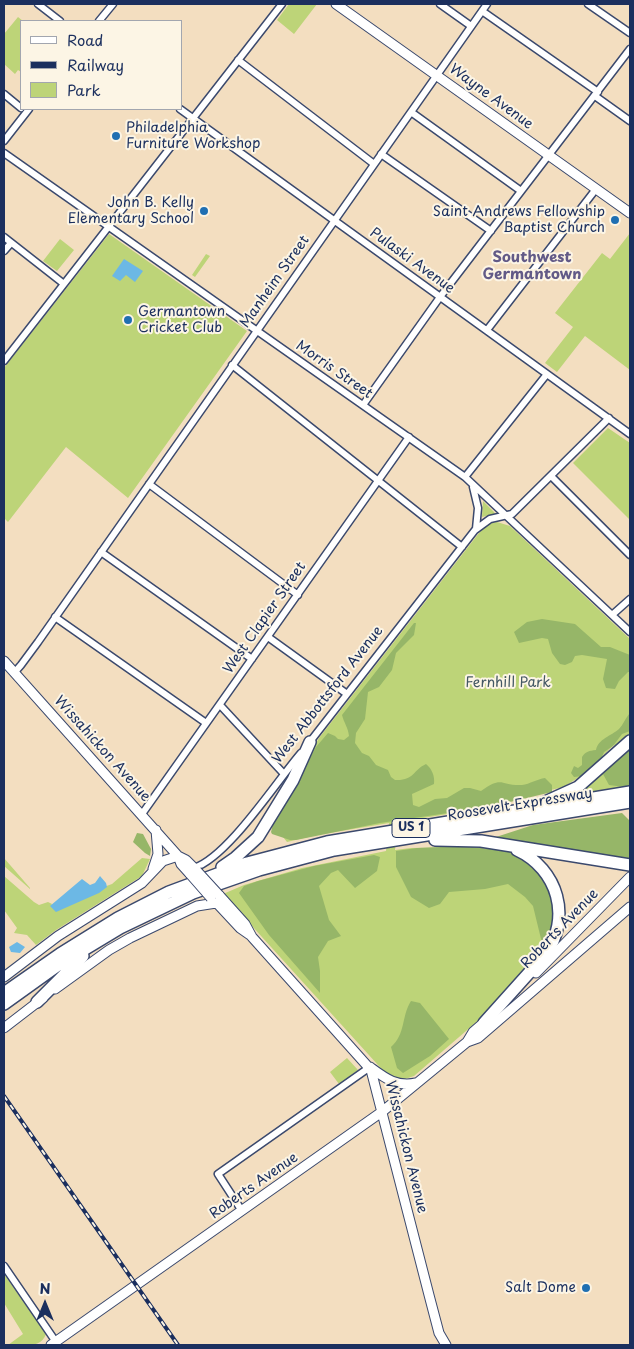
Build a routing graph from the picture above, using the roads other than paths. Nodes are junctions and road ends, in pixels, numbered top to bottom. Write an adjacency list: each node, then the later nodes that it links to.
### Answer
1 (38, 4): 9 (street)
2 (112, 4): 10 (street)
3 (282, 4): 14 (street)
4 (336, 4): 15 (street, Wayne Avenue)
5 (440, 4): 11 (street)
6 (487, 4): 8 (street, Manheim Street)
7 (588, 4): 12 (street)
8 (482, 11): 11 (street, Manheim Street); 17 (street)
9 (59, 20)
10 (100, 20)
11 (471, 26): 15 (street, Manheim Street)
12 (630, 33)
13 (630, 49): 17 (street)
14 (238, 60): 22 (street); 28 (street)
15 (437, 75): 21 (street, Manheim Street); 27 (street, Wayne Avenue)
16 (4, 94): 18 (street)
17 (596, 94): 23 (street); 27 (street)
18 (20, 105)
19 (24, 110): 24 (street)
20 (181, 110): 22 (street, Pulaski Avenue)
21 (410, 112): 26 (street, Manheim Street); 30 (street)
22 (193, 118): 32 (street, Pulaski Avenue); 33 (street)
23 (630, 121)
24 (4, 141)
25 (4, 153): 33 (street, Morris Street)
26 (381, 154): 28 (street, Manheim Street); 34 (street)
27 (549, 155): 29 (street, Wayne Avenue); 30 (street)
28 (374, 164): 32 (street, Manheim Street)
29 (596, 189): 31 (street, Wayne Avenue); 40 (street)
30 (521, 191): 34 (street)
31 (630, 213)
32 (334, 220): 39 (street, Pulaski Avenue); 41 (street, Manheim Street)
33 (108, 226): 38 (street); 41 (street, Morris Street)
34 (491, 231): 39 (street)
35 (4, 237): 36 (street)
36 (11, 243): 37 (street); 38 (street)
37 (4, 251)
38 (64, 284): 42 (street)
39 (440, 296): 40 (street, Pulaski Avenue); 45 (street)
40 (487, 330): 44 (street, Pulaski Avenue)
41 (257, 331): 43 (street, Manheim Street); 45 (street, Morris Street)
42 (4, 361)
43 (232, 365): 51 (street); 52 (street, Manheim Street)
44 (547, 374): 46 (street, Pulaski Avenue); 50 (street)
45 (363, 405): 48 (street, Morris Street)
46 (609, 418): 47 (street, Pulaski Avenue); 49 (street, West Abbottsford Avenue)
47 (630, 434)
48 (409, 437): 50 (street, Morris Street); 51 (street, West Clapier Street)
49 (550, 476): 54 (street, West Abbottsford Avenue); 58 (street)
50 (465, 477): 53 (street, Morris Street)
51 (378, 481): 56 (street); 59 (street, West Clapier Street)
52 (149, 484): 57 (street, Manheim Street); 59 (street)
53 (472, 484): 54 (street, Morris Street); 55 (street)
54 (505, 516): 55 (street, West Abbottsford Avenue); 61 (street, Morris Street)
55 (475, 530): 56 (street, West Abbottsford Avenue)
56 (462, 548): 68 (street, West Abbottsford Avenue)
57 (101, 552): 62 (street, Manheim Street); 65 (street)
58 (630, 555)
59 (298, 595): 64 (street, West Clapier Street)
60 (630, 599): 61 (street)
61 (612, 615): 63 (street, Morris Street)
62 (55, 617): 67 (street, Manheim Street); 70 (street)
63 (630, 632)
64 (268, 637): 65 (street, West Clapier Street); 68 (street)
65 (252, 659): 69 (street, West Clapier Street)
66 (4, 662): 67 (street, Wissahickon Avenue)
67 (14, 673): 78 (street, Wissahickon Avenue)
68 (348, 694): 72 (street, West Abbottsford Avenue)
69 (220, 705): 70 (street, West Clapier Street); 73 (street)
70 (206, 723): 78 (street, West Clapier Street)
71 (630, 741): 77 (highway)
72 (310, 742): 73 (street, West Abbottsford Avenue); 74 (highway)
73 (284, 774): 74 (highway); 84 (street, West Abbottsford Avenue)
74 (285, 792): 86 (highway)
75 (630, 792): 77 (highway, Roosevelt Expressway / US 1)
76 (630, 802): 80 (highway, Roosevelt Expressway / US 1)
77 (515, 812): 86 (highway, Roosevelt Expressway / US 1)
78 (142, 814): 79 (street, Wissahickon Avenue)
79 (156, 830): 82 (street, Wissahickon Avenue); 85 (street)
80 (396, 840): 81 (highway); 90 (highway, Roosevelt Expressway / US 1)
81 (503, 845): 83 (highway); 95 (highway)
82 (178, 856): 84 (street, Wissahickon Avenue); 85 (street)
83 (630, 865)
84 (194, 871): 88 (street, Wissahickon Avenue, bridge)
85 (152, 872): 91 (street)
86 (209, 877): 92 (highway, Roosevelt Expressway / US 1)
87 (629, 878): 95 (street, Roberts Avenue)
88 (216, 899): 93 (street); 98 (street, Wissahickon Avenue)
89 (630, 908): 97 (street, Roberts Avenue)
90 (103, 937): 93 (highway); 94 (highway, Roosevelt Expressway / US 1)
91 (4, 977)
92 (4, 993)
93 (37, 1002): 96 (street)
94 (4, 1004)
95 (484, 1023): 97 (street, Roberts Avenue)
96 (4, 1028)
97 (467, 1042): 99 (street, Roberts Avenue)
98 (370, 1067): 99 (street); 100 (street, Wissahickon Avenue); 101 (street)
99 (419, 1082): 100 (street, Roberts Avenue)
100 (383, 1111): 101 (street, Roberts Avenue); 104 (street, Wissahickon Avenue)
101 (242, 1211): 103 (street, Roberts Avenue)
102 (4, 1266): 103 (street)
103 (53, 1344)
104 (446, 1345)

